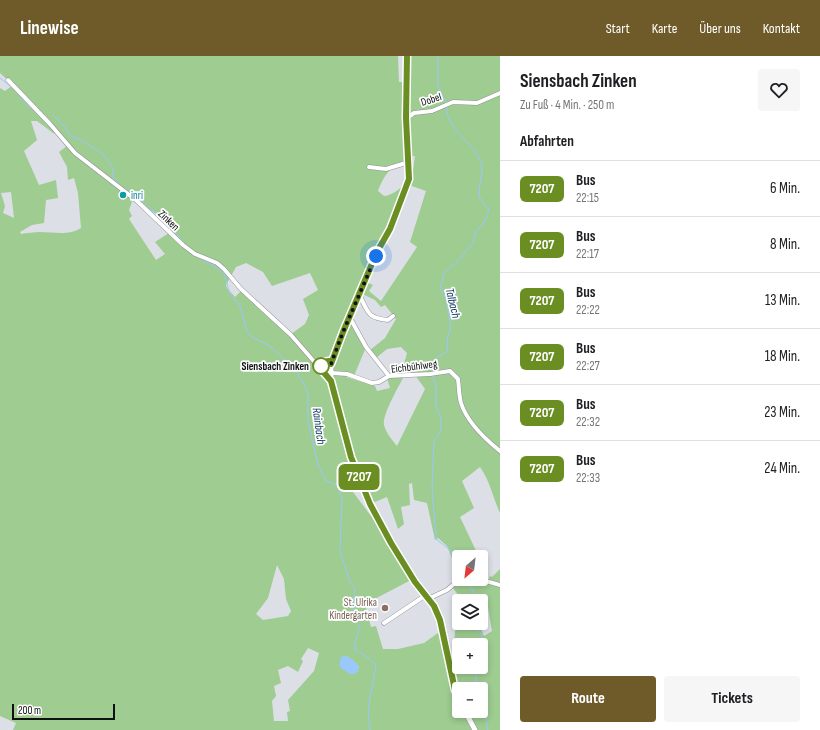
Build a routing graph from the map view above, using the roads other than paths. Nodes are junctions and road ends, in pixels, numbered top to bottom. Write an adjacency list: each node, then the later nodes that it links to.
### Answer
1 (407, 56): 4 (street, Dobel)
2 (8, 80): 13 (street, Zinken)
3 (500, 93): 5 (street, Dobel)
4 (407, 107): 5 (street, Dobel); 6 (street, Dobel)
5 (414, 113): 6 (street, Dobel)
6 (406, 118): 7 (street, Dobel)
7 (409, 162): 8 (street); 9 (street, Dobel)
8 (369, 167)
9 (359, 294): 10 (street); 11 (street, Dobel)
10 (393, 316)
11 (350, 318): 12 (street, Dobel); 15 (street)
12 (331, 364): 13 (street); 14 (street, Dobel)
13 (320, 368): 16 (street, Zinken)
14 (332, 373): 15 (street, Eichbühlweg); 16 (street, Dobel)
15 (389, 376): 17 (street, Eichbühlweg)
16 (331, 381): 21 (street)
17 (500, 451)
18 (488, 581): 20 (street)
19 (452, 585): 21 (street)
20 (500, 585)
21 (426, 596): 22 (street); 23 (street)
22 (384, 623)
23 (453, 682)
24 (469, 718): 25 (street)
25 (475, 730)

